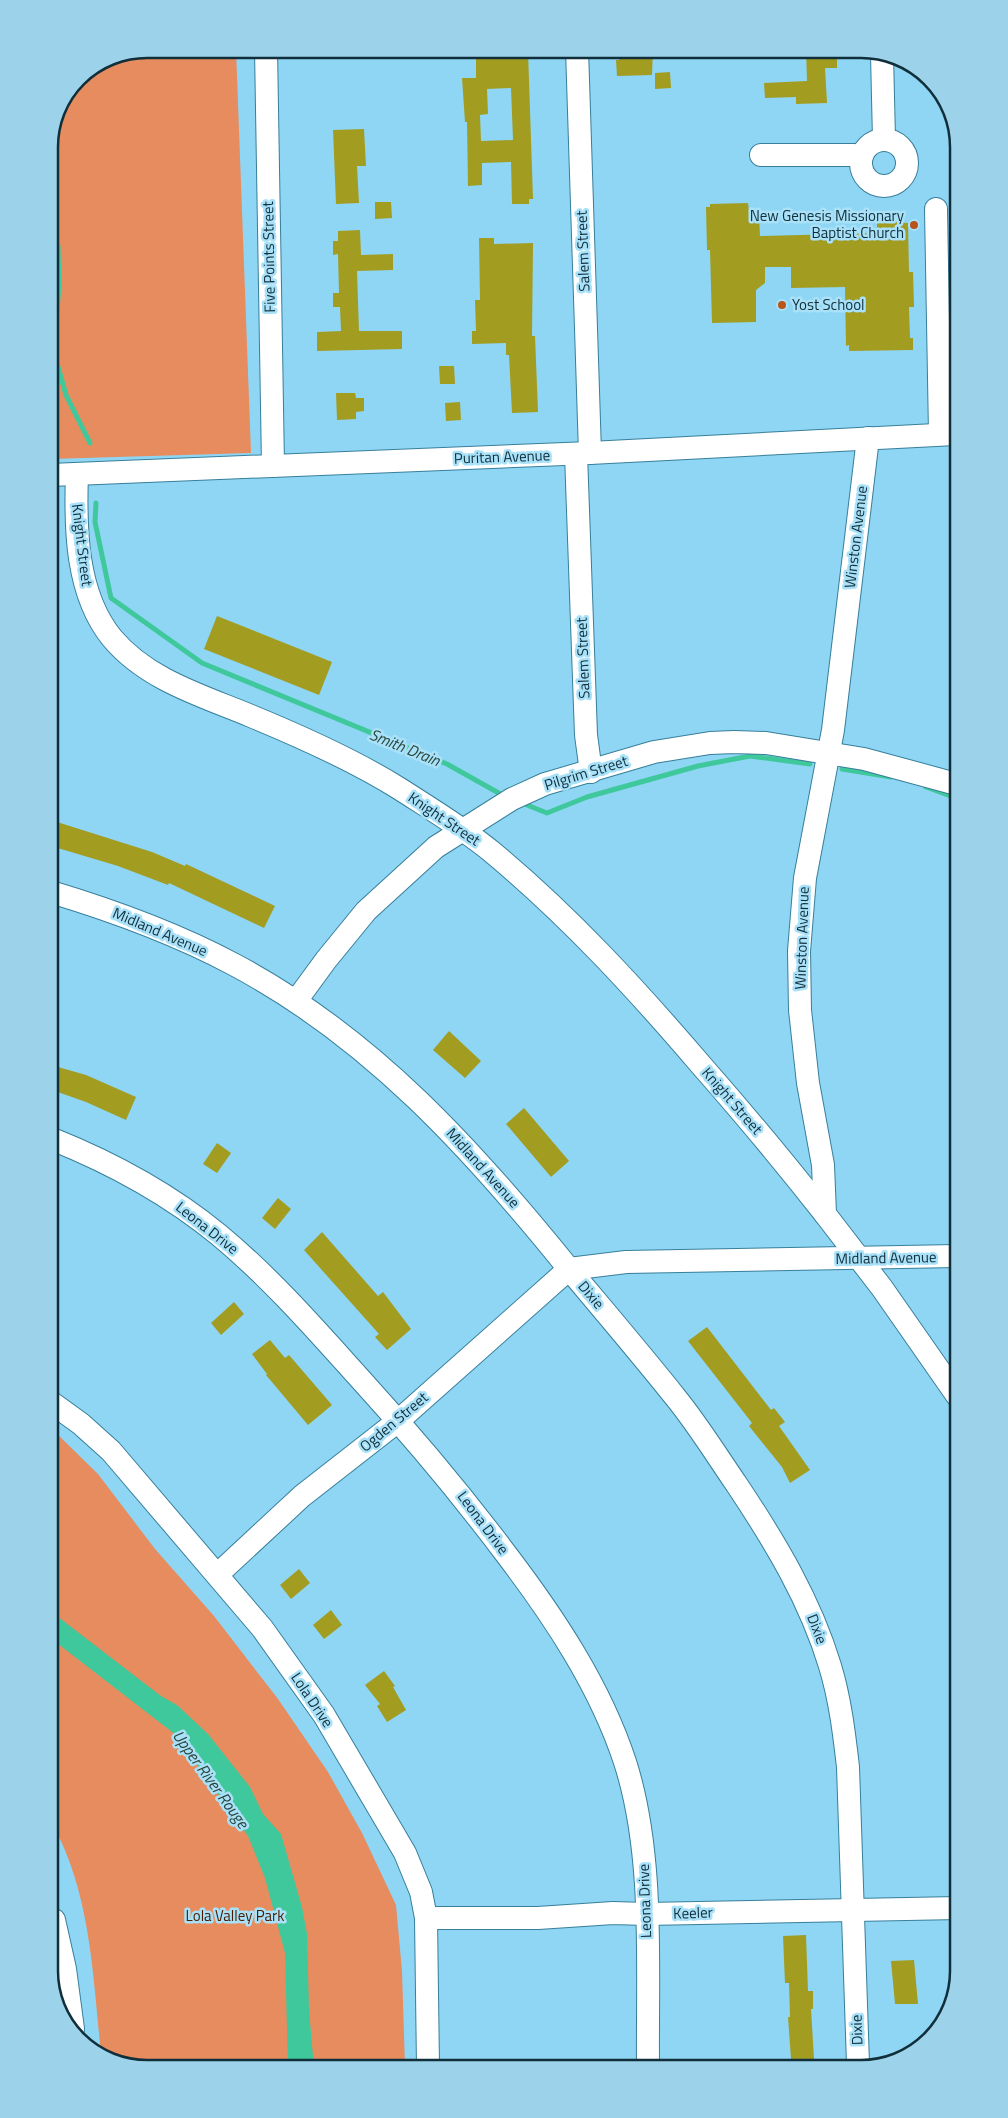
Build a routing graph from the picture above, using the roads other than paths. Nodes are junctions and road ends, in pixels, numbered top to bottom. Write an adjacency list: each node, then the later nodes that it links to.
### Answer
1 (266, 58): 11 (street, Five Points Street)
2 (577, 58): 10 (street, Salem Street)
3 (882, 60): 4 (street)
4 (884, 140): 6 (street); 6 (street)
5 (761, 155): 6 (street)
6 (861, 160)
7 (936, 208): 8 (street)
8 (947, 434): 9 (street, Puritan Avenue)
9 (868, 438): 10 (street, Puritan Avenue); 14 (street, Winston Avenue)
10 (583, 453): 11 (street, Puritan Avenue); 15 (street, Salem Street)
11 (273, 466): 12 (street, Puritan Avenue)
12 (77, 474): 13 (street, Puritan Avenue); 17 (street, Knight Street)
13 (58, 475)
14 (829, 753): 15 (street, Pilgrim Street); 16 (street, Pilgrim Street); 21 (street, Winston Avenue)
15 (591, 772): 17 (street, Pilgrim Street)
16 (951, 783)
17 (463, 830): 19 (street, Pilgrim Street); 21 (street, Knight Street)
18 (58, 894): 19 (street, Midland Avenue)
19 (296, 1001): 24 (street, Midland Avenue)
20 (58, 1142): 27 (street, Leona Drive)
21 (825, 1214): 23 (street)
22 (951, 1256): 23 (street, Midland Avenue)
23 (859, 1258): 24 (street, Midland Avenue); 25 (street)
24 (569, 1269): 27 (street, Ogden Street); 30 (street, Dixie)
25 (951, 1387)
26 (58, 1407): 28 (street, Lola Drive)
27 (398, 1421): 28 (street, Ogden Street); 31 (street, Leona Drive)
28 (218, 1574): 32 (street, Lola Drive)
29 (951, 1908): 30 (street, Keeler)
30 (853, 1909): 31 (street, Keeler); 37 (street, Dixie)
31 (646, 1914): 32 (street, Keeler); 36 (street, Leona Drive)
32 (426, 1918): 35 (street, Lola Drive)
33 (58, 1938): 34 (street)
34 (72, 2019)
35 (428, 2060)
36 (648, 2060)
37 (858, 2060)

